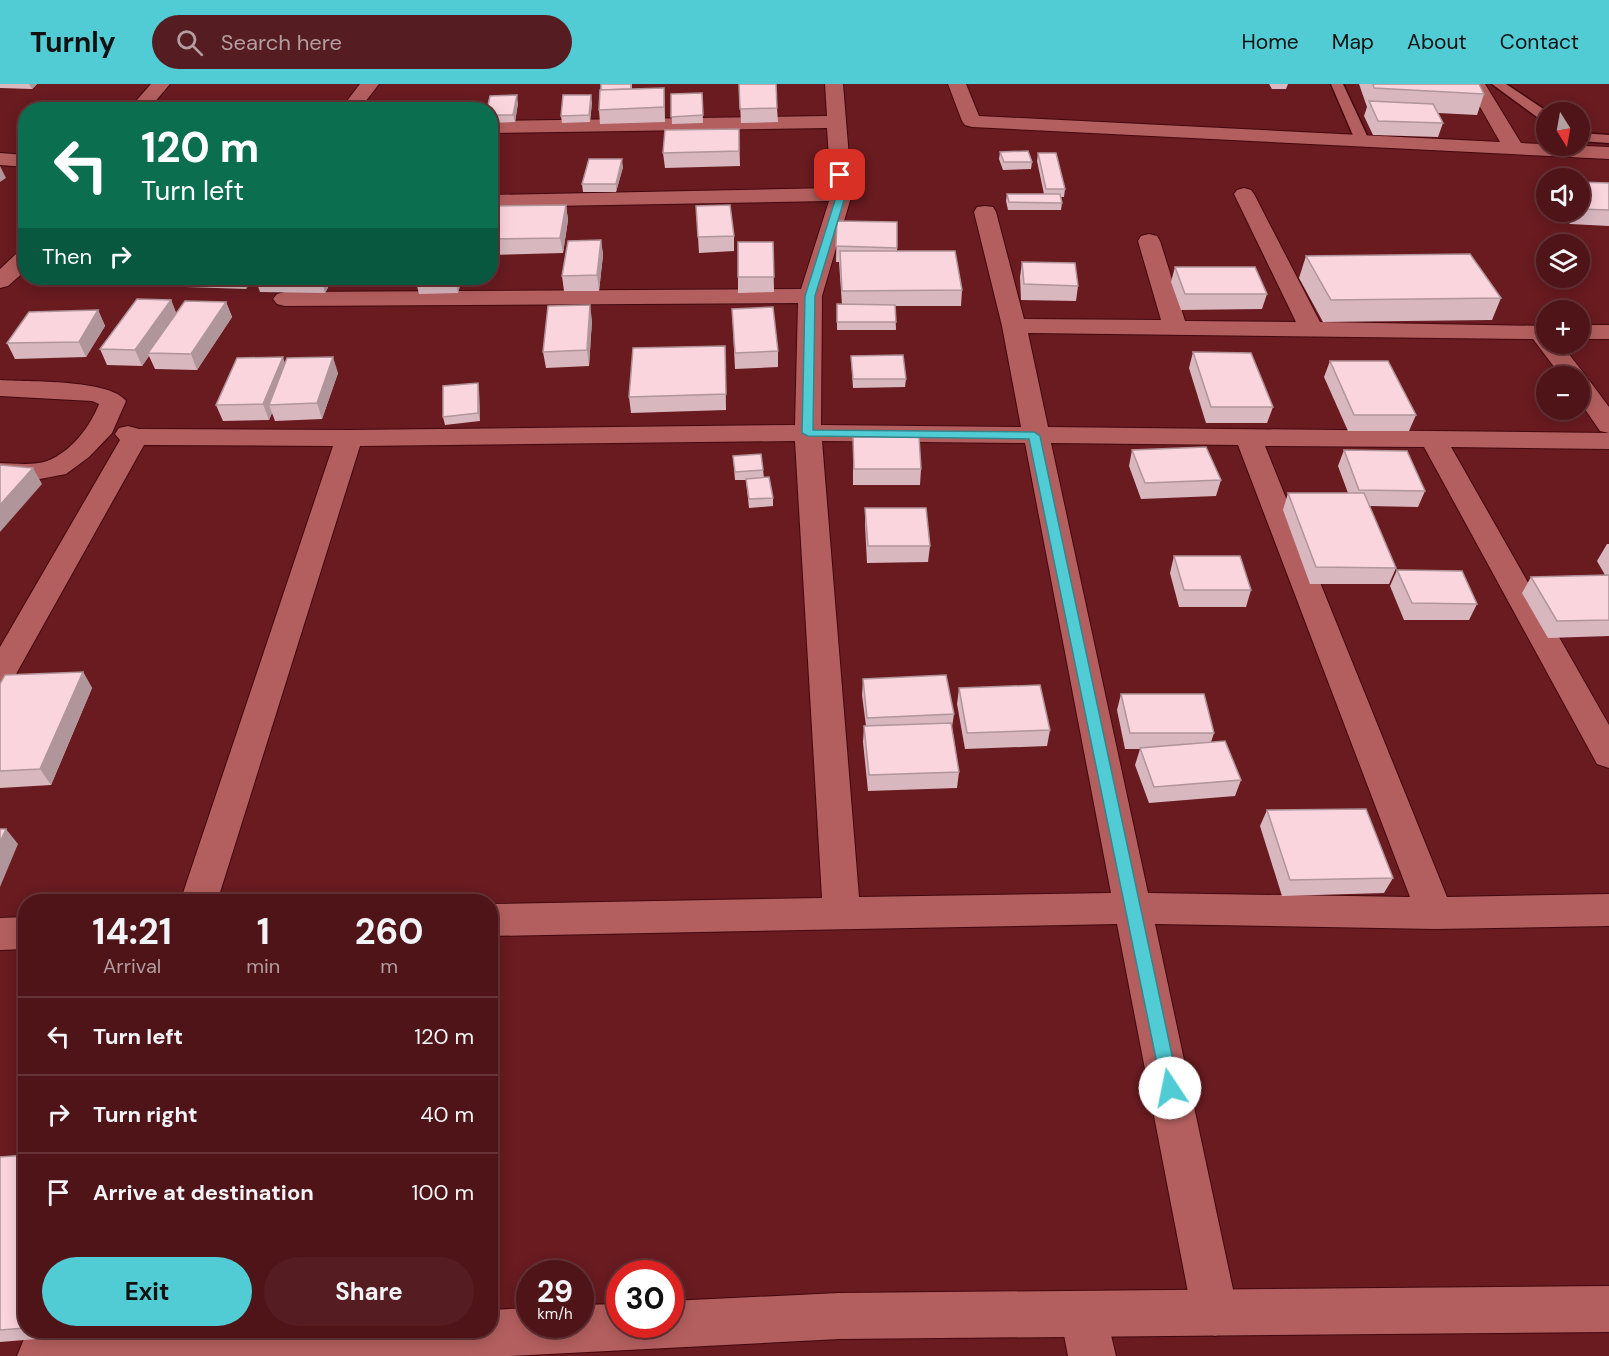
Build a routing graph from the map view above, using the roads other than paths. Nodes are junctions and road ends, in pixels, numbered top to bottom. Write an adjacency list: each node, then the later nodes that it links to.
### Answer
1 (161, 84): 8 (street)
2 (370, 84): 9 (street)
3 (834, 84): 11 (street)
4 (957, 84): 14 (street)
5 (1337, 84): 14 (lane)
6 (1476, 84): 18 (street)
7 (1498, 84): 10 (lane)
8 (144, 102)
9 (355, 102)
10 (1536, 110)
11 (837, 122): 12 (street); 22 (street)
12 (498, 127)
13 (1609, 139): 15 (lane)
14 (1362, 140): 18 (street)
15 (1590, 141)
16 (1590, 145): 19 (street)
17 (1536, 146): 18 (street)
18 (1514, 148)
19 (1609, 153)
20 (0, 159): 21 (street)
21 (18, 160)
22 (842, 194): 24 (street); 31 (street)
23 (1244, 194): 35 (street)
24 (498, 201)
25 (985, 212): 33 (street)
26 (1149, 241): 34 (street)
27 (0, 258): 28 (street)
28 (18, 259)
29 (18, 264): 30 (street)
30 (0, 281)
31 (810, 296): 32 (street); 43 (street)
32 (285, 299)
33 (1014, 326): 34 (street); 44 (street)
34 (1175, 328): 35 (street)
35 (1311, 329): 38 (street)
36 (1590, 332): 37 (street)
37 (1609, 332)
38 (1536, 337)
39 (0, 388): 42 (street)
40 (1590, 399): 41 (street)
41 (1609, 425)
42 (122, 433): 45 (street); 49 (street); 50 (street)
43 (808, 433): 44 (street); 45 (street); 55 (street)
44 (1034, 436): 46 (street); 53 (street)
45 (349, 438): 52 (street)
46 (1249, 438): 47 (street); 56 (street)
47 (1433, 439): 48 (street); 51 (street)
48 (1609, 441)
49 (0, 471)
50 (0, 675)
51 (1609, 755)
52 (201, 894)
53 (1134, 908): 55 (street); 56 (street); 61 (street)
54 (1609, 910): 56 (street)
55 (843, 913): 57 (street)
56 (1435, 914)
57 (498, 920)
58 (18, 933): 59 (street)
59 (0, 934)
60 (1609, 1309): 61 (street)
61 (1215, 1313): 62 (street)
62 (1087, 1335): 64 (street)
63 (493, 1338): 65 (street)
64 (498, 1338)
65 (304, 1350): 66 (street)
66 (41, 1356)

